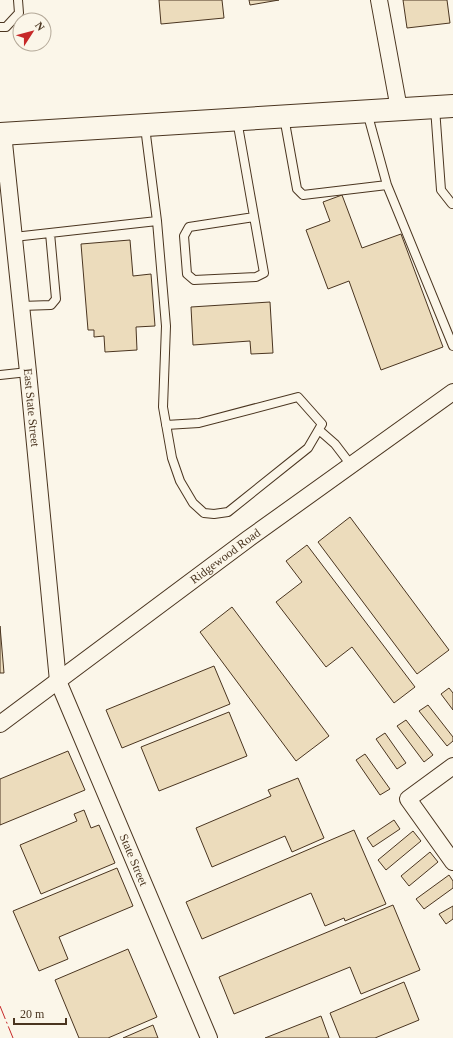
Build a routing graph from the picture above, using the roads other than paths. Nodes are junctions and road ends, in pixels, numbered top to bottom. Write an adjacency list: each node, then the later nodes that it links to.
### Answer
1 (18, 0): 3 (lane)
2 (379, 0): 5 (street)
3 (0, 27)
4 (444, 106): 5 (main road); 12 (lane)
5 (400, 109): 6 (main road)
6 (367, 111): 7 (main road); 11 (lane)
7 (284, 116): 8 (main road); 11 (lane)
8 (237, 119): 9 (main road); 13 (lane)
9 (144, 125): 10 (main road); 14 (lane)
10 (2, 133): 16 (street, East State Street)
11 (387, 185): 18 (lane)
12 (453, 203)
13 (254, 217): 13 (lane)
14 (157, 221): 15 (lane); 22 (lane)
15 (50, 233): 16 (lane); 17 (lane)
16 (14, 237): 17 (street, East State Street)
17 (21, 306): 19 (street, East State Street)
18 (453, 346)
19 (28, 372): 20 (lane); 25 (street, East State Street)
20 (0, 375)
21 (453, 392): 24 (street, Ridgewood Road)
22 (166, 425): 23 (lane); 23 (lane)
23 (318, 430): 24 (lane)
24 (351, 465): 25 (street, Ridgewood Road)
25 (58, 681): 26 (street, Ridgewood Road); 29 (street, State Street)
26 (0, 724)
27 (453, 766): 28 (street)
28 (453, 862)
29 (209, 1038)

